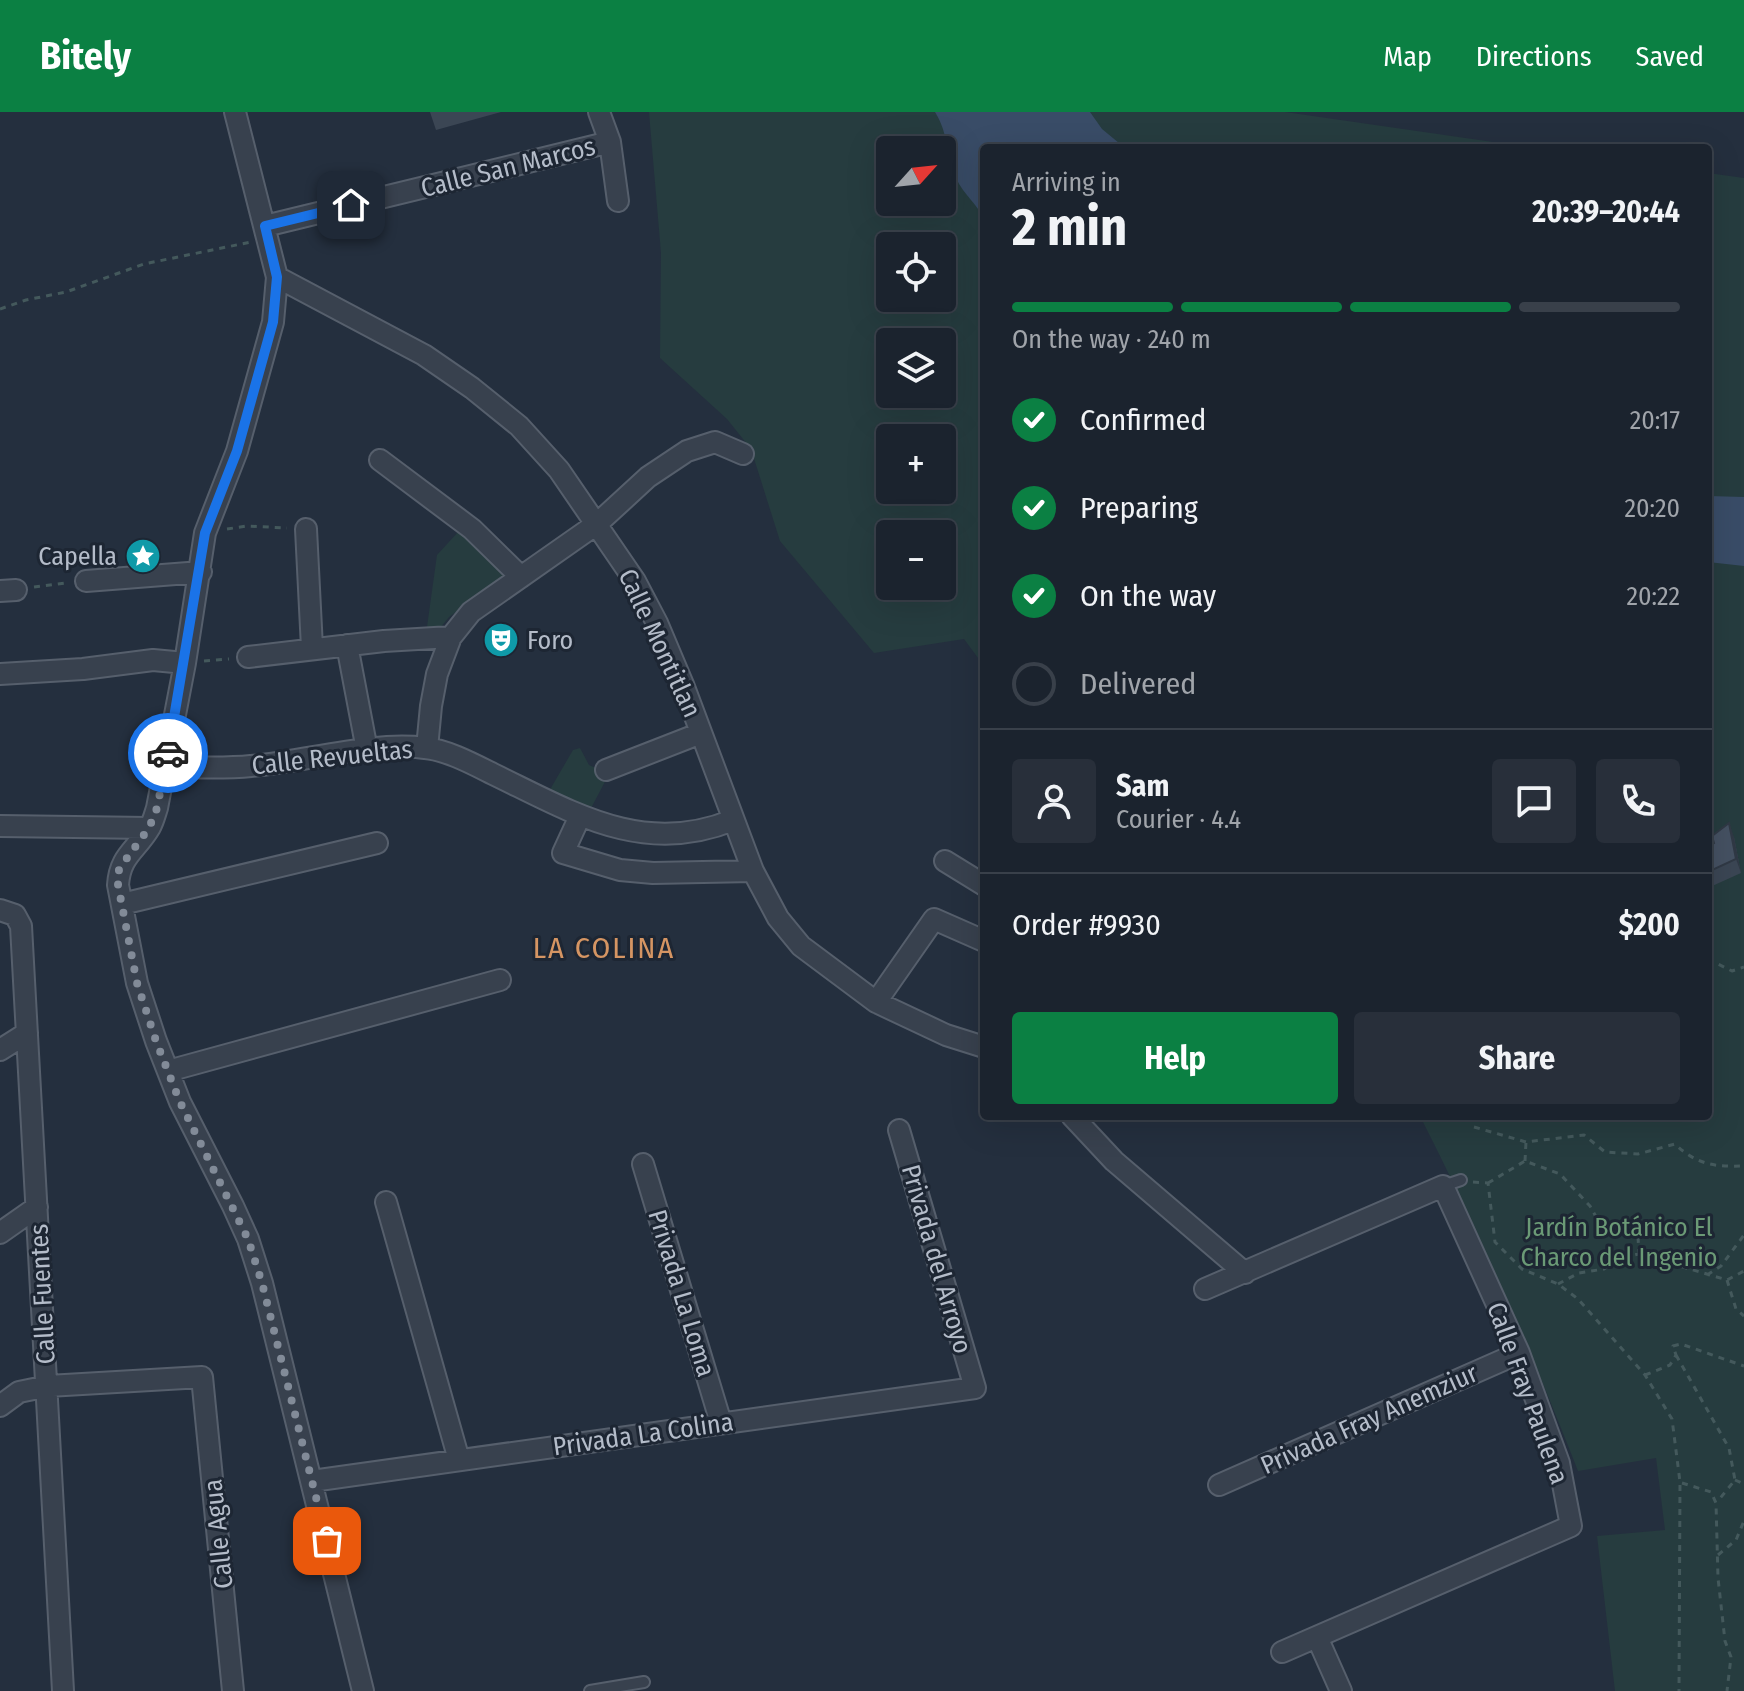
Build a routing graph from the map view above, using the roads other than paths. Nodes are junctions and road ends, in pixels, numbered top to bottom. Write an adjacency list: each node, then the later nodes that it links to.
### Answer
1 (235, 112): 5 (street)
2 (599, 112): 3 (street)
3 (610, 142): 4 (street); 5 (street, Calle San Marcos)
4 (618, 201)
5 (266, 232): 6 (street)
6 (277, 277): 9 (street, Calle Montitlan); 11 (street)
7 (743, 454): 9 (street)
8 (380, 460): 12 (street)
9 (598, 523): 12 (street); 20 (street, Calle Montitlan)
10 (306, 529): 16 (street)
11 (201, 572): 13 (street); 18 (street)
12 (521, 577): 14 (street)
13 (86, 581)
14 (451, 637): 15 (street); 21 (street)
15 (347, 645): 16 (street); 22 (street)
16 (312, 648): 17 (street)
17 (248, 657)
18 (185, 663): 19 (street); 23 (street)
19 (0, 674)
20 (701, 733): 24 (street); 26 (street, Calle Montitlan)
21 (427, 748): 22 (street, Calle Revueltas); 25 (street, Calle Revueltas)
22 (367, 750): 23 (street, Calle Revueltas)
23 (166, 767): 28 (street)
24 (606, 770)
25 (580, 816): 26 (street, Calle Revueltas); 31 (street)
26 (733, 820): 31 (street, Calle Montitlan)
27 (0, 826): 28 (street)
28 (149, 828): 33 (street)
29 (377, 843): 33 (street)
30 (945, 861): 32 (street)
31 (753, 871): 37 (street, Calle Montitlan)
32 (980, 883)
33 (122, 904): 41 (street)
34 (0, 910): 38 (street, Calle Fuentes)
35 (980, 939): 37 (street)
36 (500, 980): 41 (street)
37 (876, 1002): 39 (street, Calle Montitlan)
38 (27, 1033): 40 (street); 46 (street, Calle Fuentes)
39 (980, 1046)
40 (0, 1050)
41 (168, 1071): 56 (street)
42 (1076, 1120): 48 (street)
43 (899, 1130): 52 (street, Privada del Arroyo)
44 (643, 1164): 54 (street, Privada La Loma)
45 (386, 1202): 55 (street)
46 (37, 1207): 47 (street); 51 (street, Calle Fuentes)
47 (0, 1233)
48 (1245, 1273): 49 (street); 50 (street, Calle Fray Paulena)
49 (1205, 1289)
50 (1519, 1353): 57 (street, Privada Fray Anemziur); 58 (street, Calle Fray Paulena)
51 (48, 1386): 53 (street); 61 (street, Calle Fuentes); 62 (street, Calle Agua)
52 (975, 1388): 54 (street, Privada La Colina)
53 (0, 1406)
54 (721, 1423): 55 (street, Privada La Colina)
55 (459, 1460): 56 (street, Privada La Colina)
56 (312, 1481): 63 (street)
57 (1219, 1485)
58 (1317, 1637): 59 (street); 65 (street)
59 (1282, 1652)
60 (644, 1682): 64 (lane)
61 (63, 1691)
62 (233, 1691)
63 (363, 1691)
64 (590, 1691)
65 (1341, 1691)

